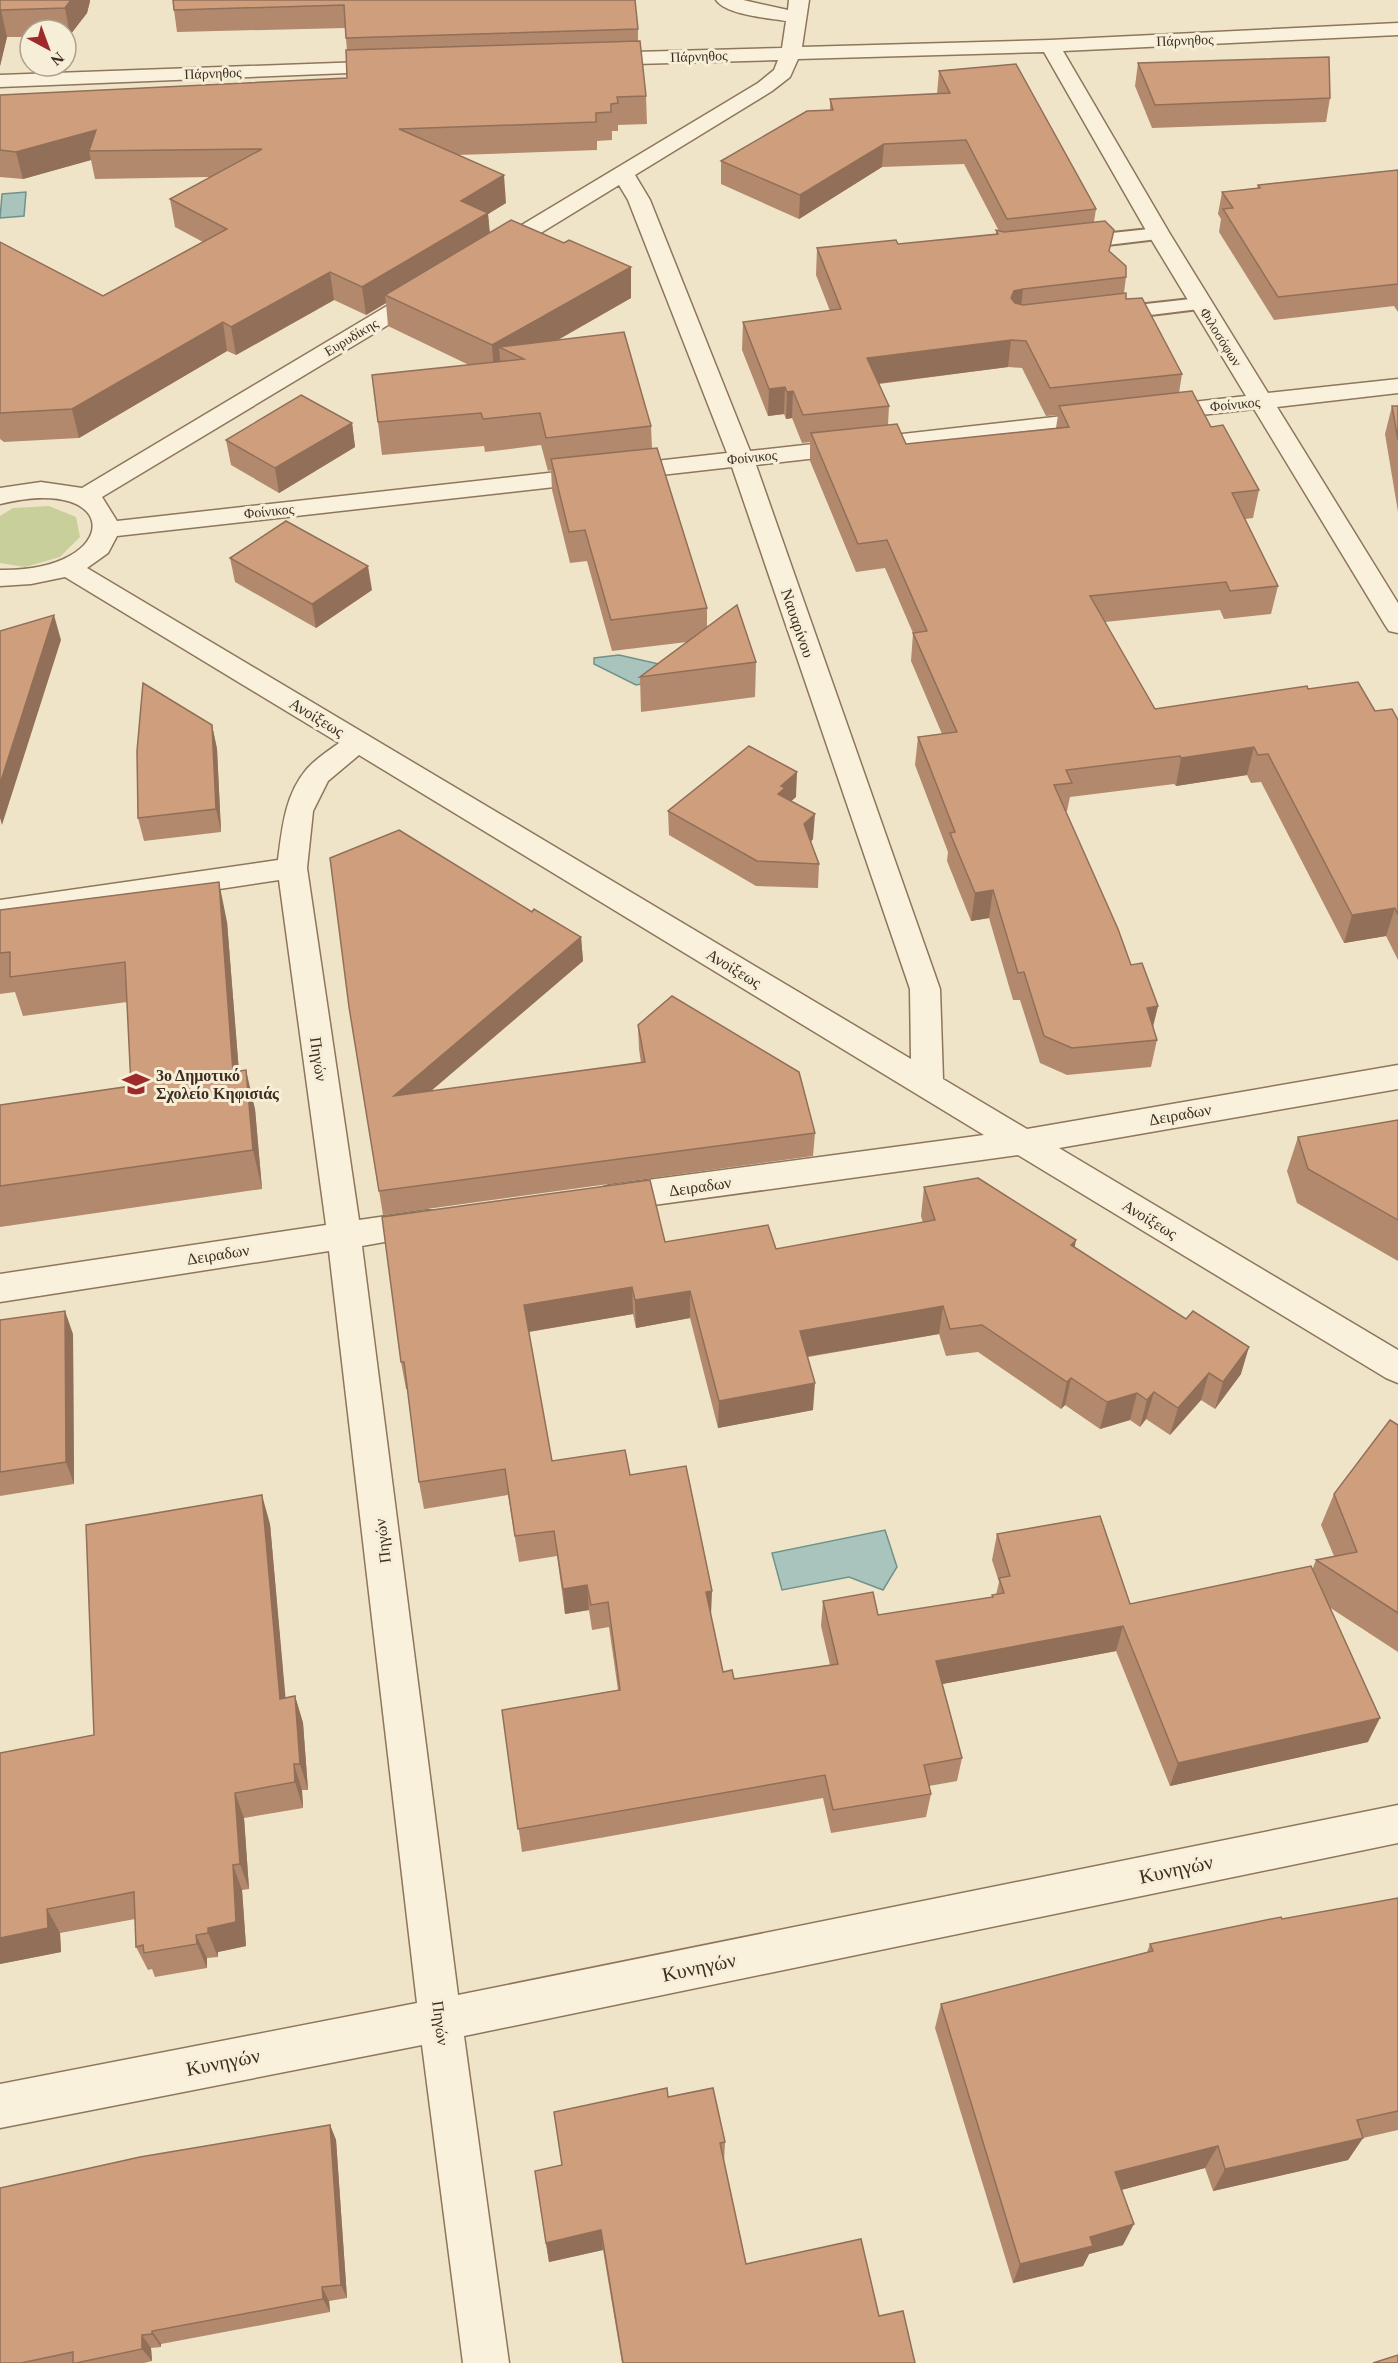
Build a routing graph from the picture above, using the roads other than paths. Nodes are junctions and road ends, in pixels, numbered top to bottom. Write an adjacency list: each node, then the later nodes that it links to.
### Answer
1 (726, 0): 2 (street)
2 (798, 9): 5 (street)
3 (1398, 29): 4 (street, Πάρνηθος)
4 (1050, 45): 5 (street, Πάρνηθος); 10 (street, Φιλοσόφων)
5 (792, 52): 6 (street, Πάρνηθος); 9 (street)
6 (576, 60)
7 (408, 66): 8 (street, Πάρνηθος)
8 (0, 81)
9 (624, 174): 12 (street); 18 (street, Ναυαρίνου)
10 (1159, 234): 11 (lane); 14 (street, Φιλοσόφων)
11 (1058, 245)
12 (481, 259)
13 (440, 284): 20 (street, Ευρυδίκης)
14 (1200, 304): 15 (lane); 17 (street, Φιλοσόφων)
15 (1088, 316)
16 (1398, 386): 17 (street, Φοίνικος)
17 (1261, 401): 18 (street, Φοίνικος); 24 (street, Φιλοσόφων)
18 (741, 458): 21 (street, Φοίνικος); 29 (street, Ναυαρίνου)
19 (0, 496): 20 (street)
20 (84, 497): 21 (street)
21 (105, 530): 22 (street)
22 (69, 568): 23 (street); 25 (street, Ανοίξεως)
23 (0, 578)
24 (1398, 625)
25 (358, 742): 26 (street, Πηγών); 29 (street, Ανοίξεως)
26 (292, 868): 27 (street); 33 (street, Πηγών)
27 (0, 911)
28 (1398, 1077): 30 (street, Δειραδων)
29 (927, 1084): 30 (street, Ανοίξεως)
30 (1022, 1142): 31 (street, Δειραδων); 35 (street, Ανοίξεως)
31 (578, 1203)
32 (461, 1219): 33 (street, Δειραδων)
33 (344, 1235): 34 (street, Δειραδων); 37 (street, Πηγών)
34 (0, 1288)
35 (1398, 1368)
36 (1398, 1824): 37 (street, Κυνηγών)
37 (440, 2020): 38 (street, Κυνηγών); 39 (street, Πηγών)
38 (0, 2106)
39 (486, 2363)

